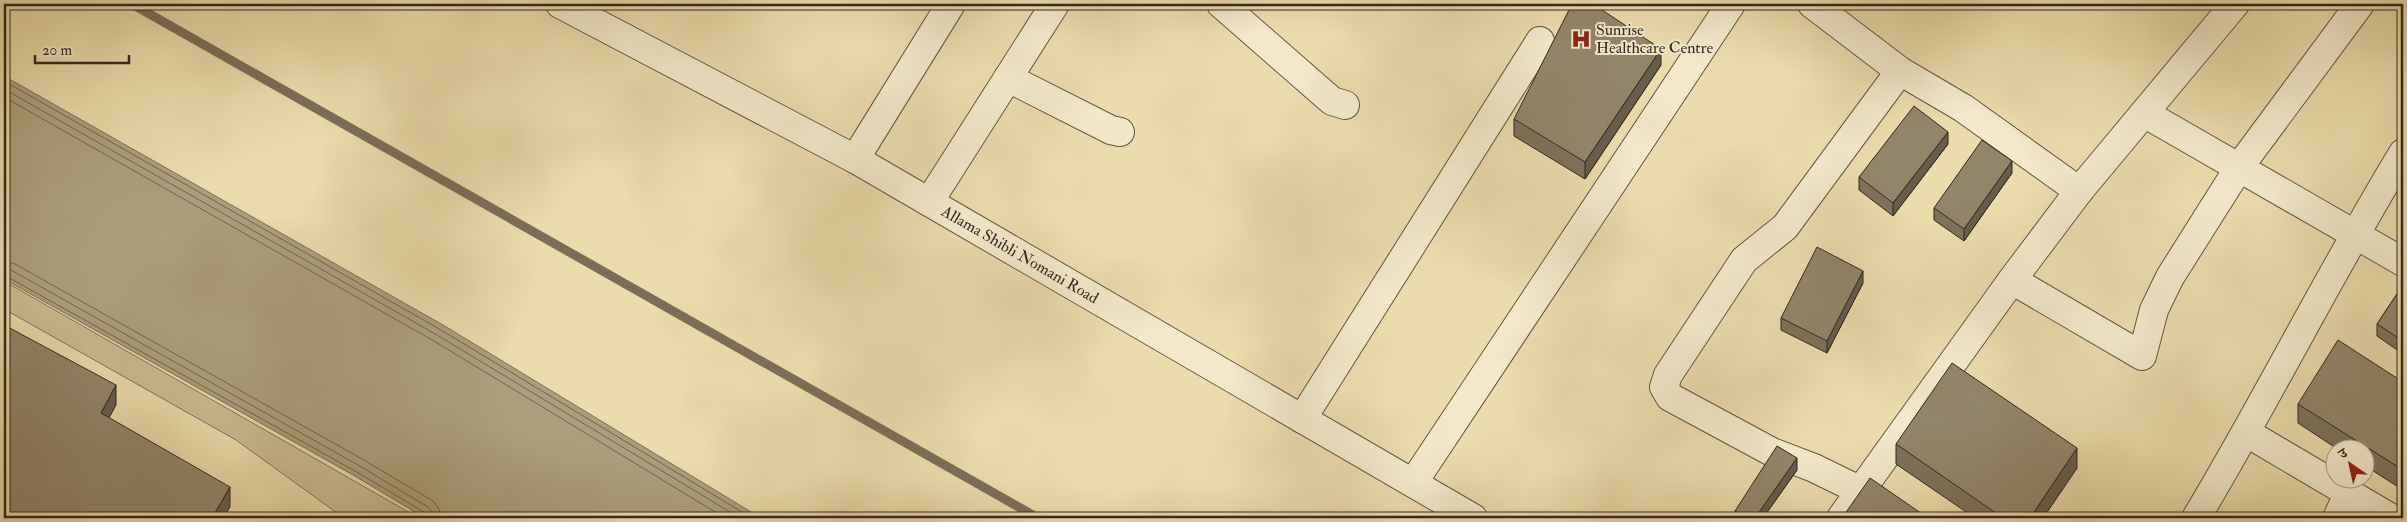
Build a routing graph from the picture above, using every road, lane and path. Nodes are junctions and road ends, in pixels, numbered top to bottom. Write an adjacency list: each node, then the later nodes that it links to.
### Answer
1 (560, 4): 16 (street, Allama Shibli Nomani Road)
2 (951, 4): 16 (street)
3 (1055, 4): 11 (street)
4 (1221, 4): 12 (street)
5 (1732, 4): 25 (street)
6 (1812, 4): 10 (street)
7 (2234, 4): 13 (street)
8 (2360, 4): 17 (street)
9 (1540, 41): 23 (street)
10 (1900, 71): 18 (street); 26 (street)
11 (1008, 78): 14 (street); 19 (street)
12 (1345, 105)
13 (2144, 113): 17 (street); 18 (street)
14 (1120, 132)
15 (2403, 153): 20 (street)
16 (854, 159): 19 (street, Allama Shibli Nomani Road)
17 (2240, 166): 20 (street); 22 (street)
18 (2079, 191): 22 (street)
19 (929, 202): 23 (street, Allama Shibli Nomani Road)
20 (2354, 234): 21 (street); 24 (street)
21 (2403, 262)
22 (2012, 280): 26 (street)
23 (1302, 419): 25 (street, Allama Shibli Nomani Road)
24 (2247, 433): 27 (street); 30 (street)
25 (1412, 483): 28 (street, Allama Shibli Nomani Road)
26 (1861, 491): 29 (street)
27 (2348, 494): 31 (street); 32 (street)
28 (1473, 518)
29 (1841, 518)
30 (2196, 518)
31 (2337, 518)
32 (2391, 518)

